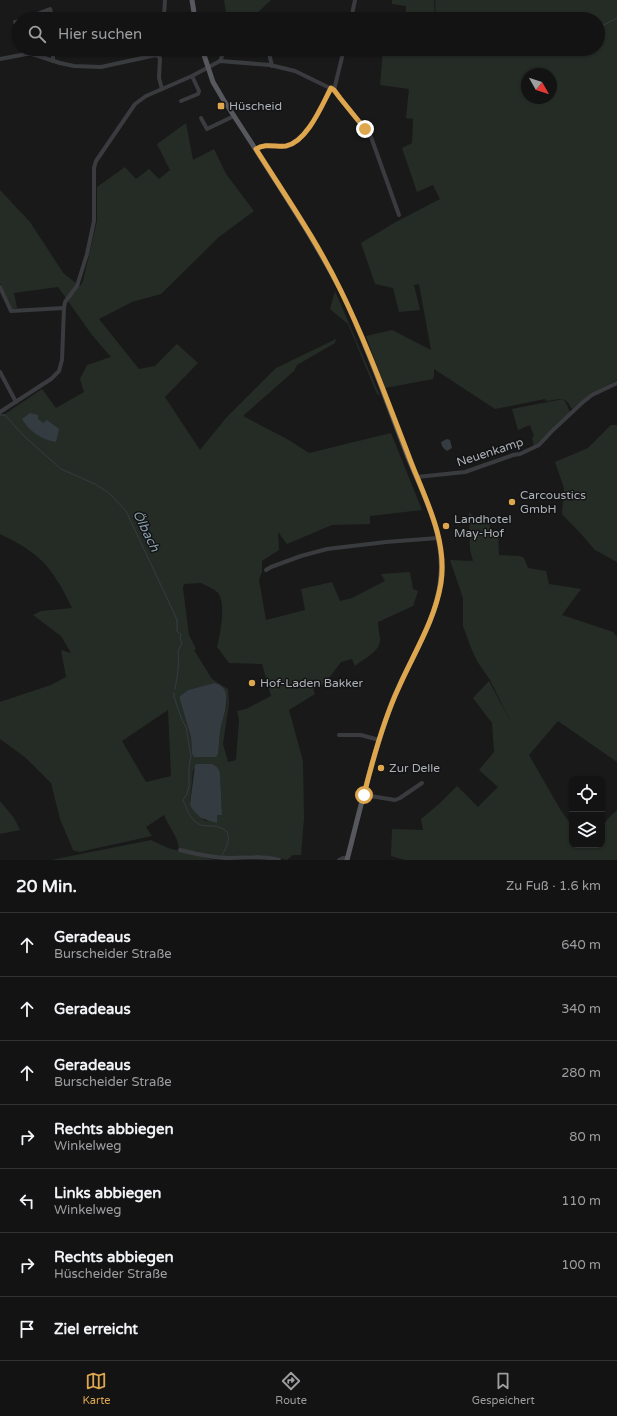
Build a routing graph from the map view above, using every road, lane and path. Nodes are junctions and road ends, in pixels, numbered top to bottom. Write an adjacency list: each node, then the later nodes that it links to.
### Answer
1 (165, 0): 6 (street)
2 (192, 0): 7 (main road)
3 (355, 0): 8 (street)
4 (42, 12): 5 (street)
5 (51, 12)
6 (164, 12)
7 (194, 12)
8 (352, 12)
9 (16, 56): 18 (street)
10 (37, 56): 20 (street)
11 (53, 56): 20 (street)
12 (151, 56): 20 (street)
13 (157, 56): 24 (street)
14 (204, 56): 22 (main road)
15 (222, 56): 19 (street)
16 (270, 56): 21 (street)
17 (342, 56): 25 (street)
18 (0, 59)
19 (220, 61): 21 (street); 22 (street)
20 (53, 62)
21 (272, 66): 25 (street)
22 (208, 67): 23 (street); 27 (main road)
23 (192, 76): 24 (street); 26 (street)
24 (162, 89): 32 (street)
25 (332, 89): 29 (street); 30 (street)
26 (182, 101)
27 (234, 116): 28 (street); 29 (main road)
28 (201, 118)
29 (256, 149): 37 (main road)
30 (399, 214)
31 (0, 287): 32 (street)
32 (64, 308): 35 (street)
33 (0, 372): 35 (street)
34 (617, 383): 37 (street, Neuenkamp)
35 (16, 402): 36 (street)
36 (0, 412)
37 (417, 477): 38 (main road)
38 (438, 538): 39 (street); 41 (main road)
39 (266, 570)
40 (339, 735): 41 (street)
41 (379, 740): 43 (main road)
42 (422, 783): 43 (street)
43 (364, 795): 45 (main road)
44 (180, 850): 46 (street)
45 (347, 859): 47 (street)
46 (279, 860)
47 (340, 860)

